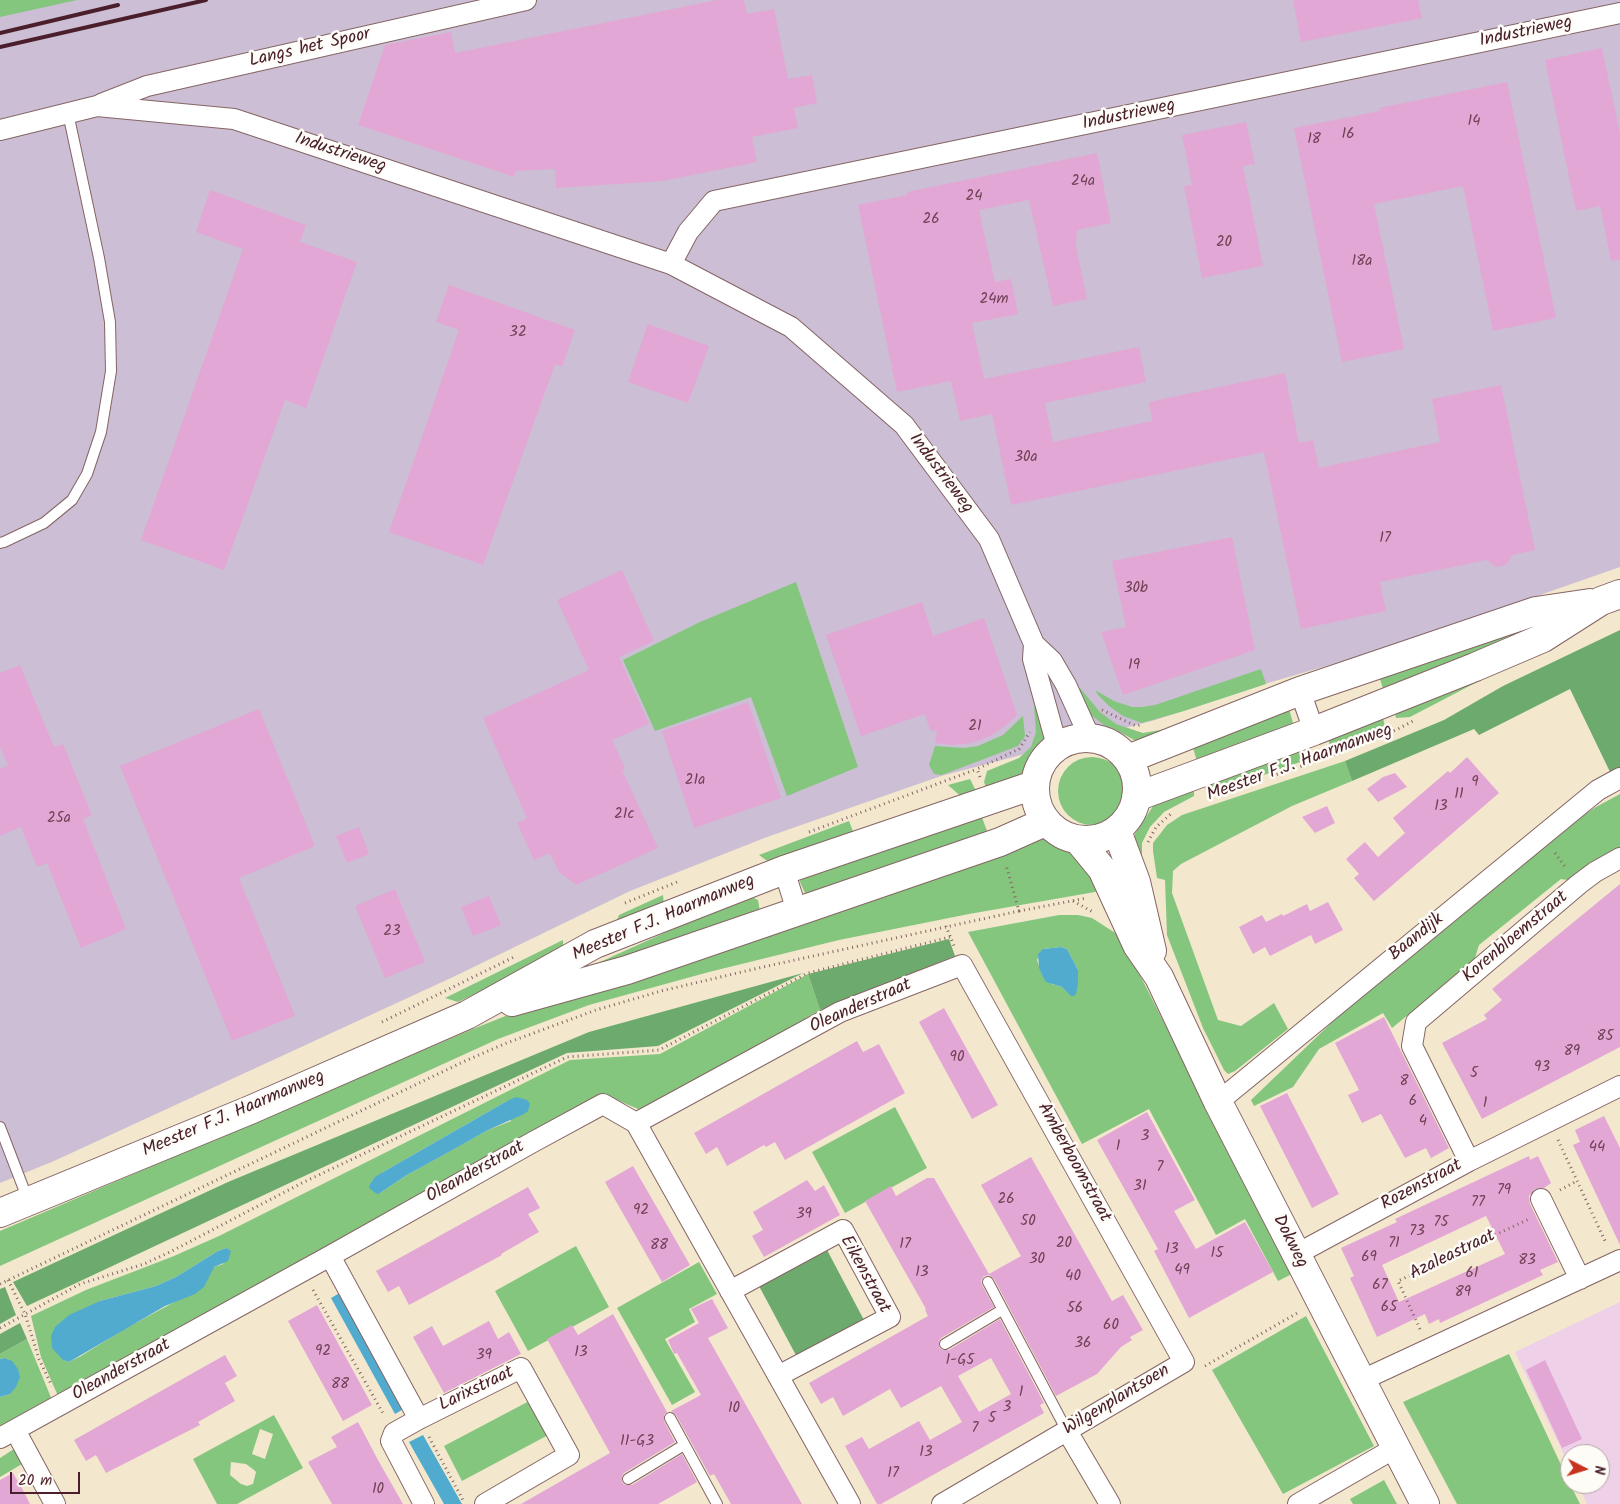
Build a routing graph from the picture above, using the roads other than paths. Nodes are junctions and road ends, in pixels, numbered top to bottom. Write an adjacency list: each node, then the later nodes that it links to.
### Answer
1 (526, 0): 3 (street, Langs het Spoor)
2 (1620, 13): 6 (street, Industrieweg)
3 (97, 106): 4 (street, Industrieweg); 6 (street, Industrieweg)
4 (68, 113): 5 (street, Industrieweg); 7 (lane)
5 (0, 130)
6 (671, 264): 9 (street, Industrieweg)
7 (0, 543)
8 (1611, 597): 10 (main road, Meester F.J. Haarmanweg); 11 (main road, Meester F.J. Haarmanweg)
9 (1034, 644): 12 (street, Industrieweg); 13 (street, Industrieweg)
10 (1300, 691): 11 (street, Meester F.J. Haarmanweg); 14 (main road, Meester F.J. Haarmanweg)
11 (1314, 731): 17 (main road, Meester F.J. Haarmanweg)
12 (1090, 738): 13 (main road); 14 (main road)
13 (1057, 746): 16 (main road)
14 (1128, 759): 17 (main road)
15 (1620, 778): 28 (street, Baandijk)
16 (1034, 785): 18 (main road); 22 (main road, Meester F.J. Haarmanweg)
17 (1136, 797): 19 (main road)
18 (1045, 822): 20 (main road); 23 (main road, Meester F.J. Haarmanweg)
19 (1117, 830): 20 (main road); 25 (main road, Dokweg)
20 (1079, 840): 25 (main road, Dokweg)
21 (1620, 858): 31 (street, Korenbloemstraat)
22 (784, 870): 23 (street); 26 (main road, Meester F.J. Haarmanweg)
23 (797, 911): 26 (main road, Meester F.J. Haarmanweg)
24 (962, 965): 29 (street, Oleanderstraat); 43 (street, Amberboomstraat)
25 (1159, 977): 28 (main road, Dokweg)
26 (467, 1015): 32 (main road, Meester F.J. Haarmanweg)
27 (1620, 1086): 31 (street, Rozenstraat)
28 (1218, 1102): 35 (main road, Dokweg)
29 (636, 1123): 36 (street, Oleanderstraat); 40 (street)
30 (0, 1127): 32 (lane)
31 (1469, 1161): 35 (street, Rozenstraat)
32 (28, 1201): 34 (main road, Meester F.J. Haarmanweg)
33 (1544, 1204): 38 (street)
34 (0, 1213)
35 (1295, 1254): 45 (main road, Dokweg)
36 (330, 1256): 47 (street, Larixstraat); 49 (street, Oleanderstraat)
37 (1617, 1262): 38 (street)
38 (1580, 1279): 45 (street)
39 (988, 1282): 41 (lane)
40 (730, 1291): 44 (street); 44 (street, Eikenstraat)
41 (1002, 1310): 42 (lane); 48 (lane)
42 (945, 1344)
43 (1184, 1362): 48 (street, Wilgenplantsoen)
44 (778, 1376): 57 (street)
45 (1360, 1381): 51 (main road, Dokweg)
46 (670, 1418): 50 (lane)
47 (419, 1419): 54 (street, Larixstraat); 55 (street, Larixstraat)
48 (1067, 1431): 58 (street, Wilgenplantsoen); 59 (street)
49 (7, 1434): 53 (street)
50 (684, 1445): 52 (lane); 56 (lane)
51 (1394, 1448): 60 (street); 61 (main road, Dokweg)
52 (628, 1479)
53 (56, 1504)
54 (424, 1504)
55 (485, 1504)
56 (717, 1504)
57 (850, 1504)
58 (942, 1504)
59 (1110, 1504)
60 (1298, 1504)
61 (1425, 1504)

